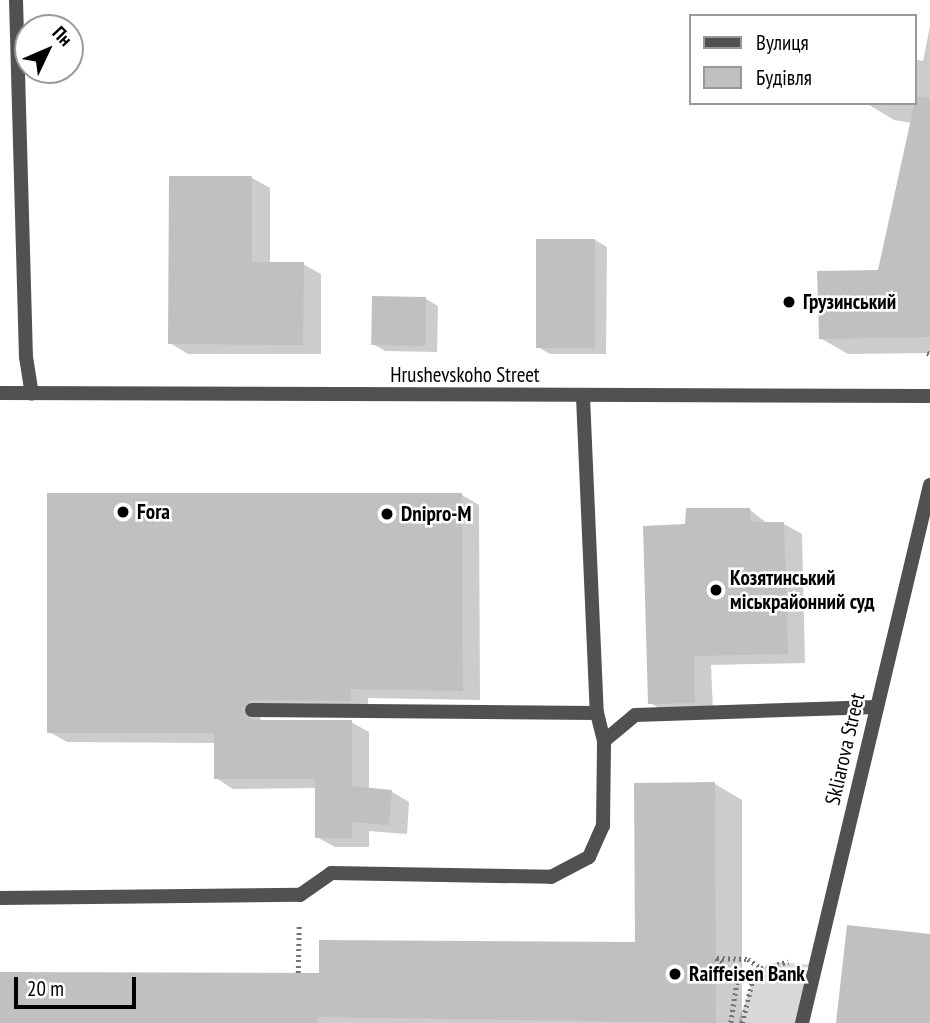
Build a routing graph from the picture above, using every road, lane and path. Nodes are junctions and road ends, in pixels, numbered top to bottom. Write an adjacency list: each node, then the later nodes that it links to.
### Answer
1 (16, 0): 3 (street)
2 (0, 393): 3 (street, Hrushevskoho Street)
3 (32, 394): 5 (street, Hrushevskoho Street)
4 (930, 396): 5 (street, Hrushevskoho Street)
5 (583, 397): 9 (street)
6 (930, 485): 7 (street, Skliarova Street)
7 (877, 707): 10 (street); 13 (street, Skliarova Street)
8 (253, 710): 9 (street)
9 (597, 713): 10 (street)
10 (604, 741): 11 (street)
11 (300, 895): 12 (street); 15 (path)
12 (0, 898)
13 (815, 965): 14 (path); 18 (street, Skliarova Street)
14 (761, 968): 16 (path); 17 (path)
15 (298, 972)
16 (731, 1023)
17 (742, 1023)
18 (802, 1023)

